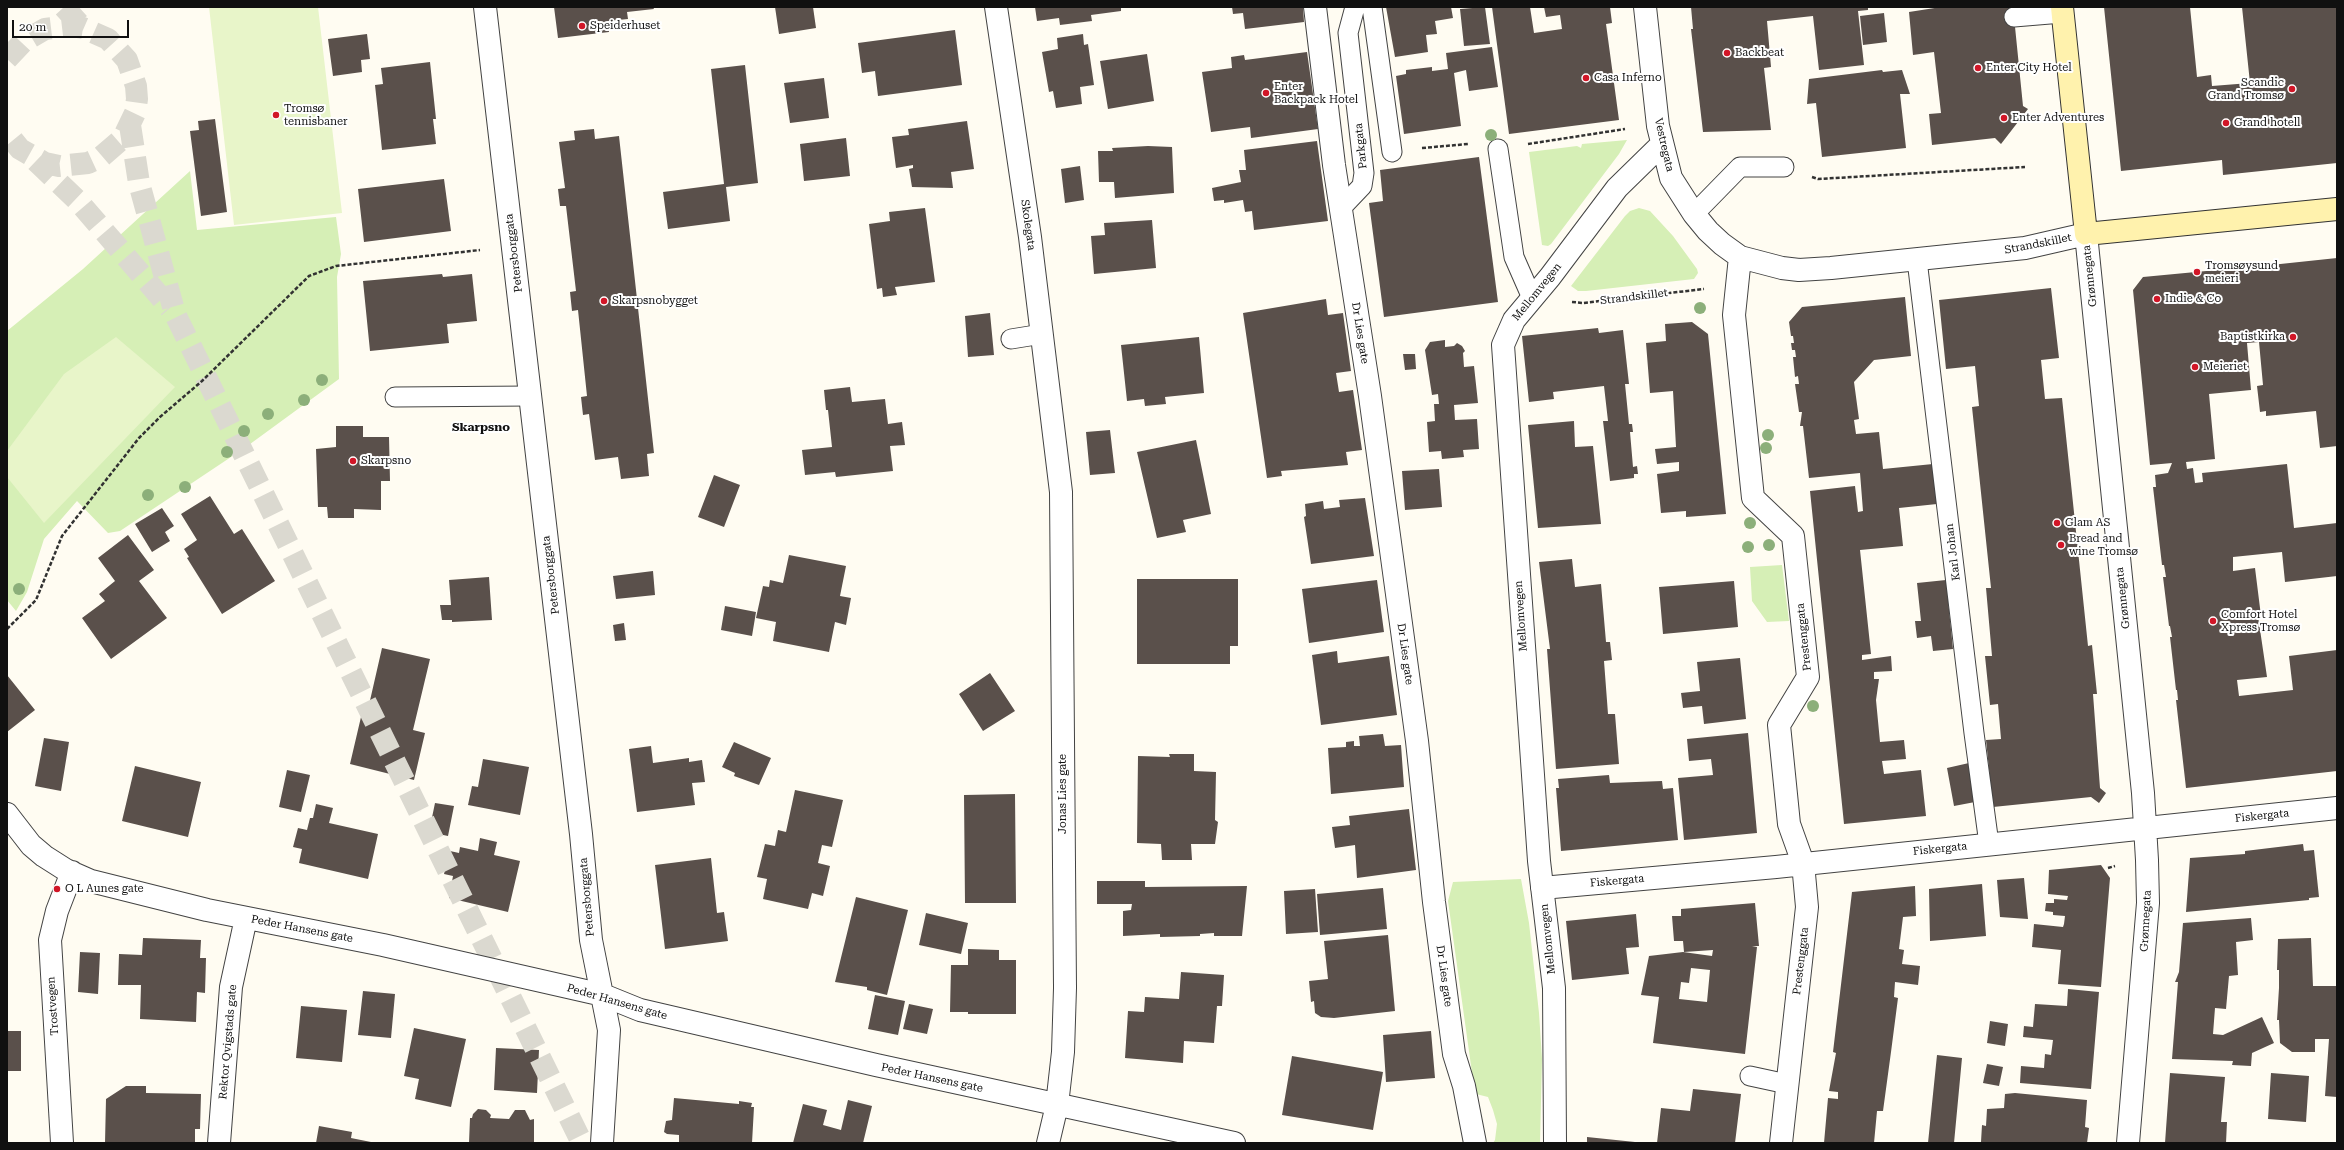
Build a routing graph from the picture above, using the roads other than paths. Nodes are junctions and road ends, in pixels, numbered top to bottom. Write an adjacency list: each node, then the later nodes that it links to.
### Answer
1 (485, 7): 23 (street, Petersborggata)
2 (996, 7): 20 (street, Skolegata)
3 (1315, 7): 13 (street, Dr Lies gate)
4 (1355, 7): 13 (lane, Parkgata)
5 (1372, 7): 11 (lane)
6 (1645, 7): 9 (street, Vestregata)
7 (2062, 10): 8 (lane); 16 (street, Grønnegata)
8 (2014, 17)
9 (1659, 136): 15 (street, Vestregata); 19 (street, Mellomvegen)
10 (1498, 149): 19 (lane)
11 (1392, 152)
12 (1784, 167): 15 (lane)
13 (1342, 207): 42 (street, Dr Lies gate)
14 (2337, 209): 16 (street, Strandskillet)
15 (1694, 214): 17 (street, Vestregata)
16 (2086, 234): 18 (street, Strandskillet); 27 (street, Grønnegata)
17 (1740, 257): 18 (street, Strandskillet); 29 (street, Prestenggata)
18 (1917, 260): 28 (lane, Karl Johan)
19 (1532, 298): 31 (street, Mellomvegen)
20 (1042, 334): 21 (lane); 24 (street, Skolegata)
21 (1012, 339)
22 (395, 396): 23 (lane)
23 (531, 396): 33 (street, Petersborggata)
24 (1056, 444): 36 (street, Jonas Lies gate)
25 (2337, 808): 27 (street, Fiskergata)
26 (7, 814): 30 (street, Peder Hansens gate)
27 (2144, 827): 28 (street, Fiskergata); 45 (street, Grønnegata)
28 (1989, 844): 29 (street, Fiskergata)
29 (1803, 863): 31 (street, Fiskergata); 35 (street, Prestenggata)
30 (72, 872): 32 (street, Peder Hansens gate); 37 (street, Trostvegen)
31 (1542, 888): 43 (street, Mellomvegen)
32 (246, 918): 33 (street, Peder Hansens gate); 38 (street, Rektor Qvigstads gate)
33 (602, 995): 36 (street, Peder Hansens gate); 39 (street, Petersborggata)
34 (1750, 1076): 35 (lane)
35 (1787, 1084): 44 (street, Prestenggata)
36 (1057, 1105): 40 (street, Jonas Lies gate); 41 (street, Peder Hansens gate)
37 (62, 1143)
38 (220, 1143)
39 (602, 1143)
40 (1048, 1143)
41 (1234, 1143)
42 (1474, 1143)
43 (1555, 1143)
44 (1781, 1143)
45 (2128, 1143)

